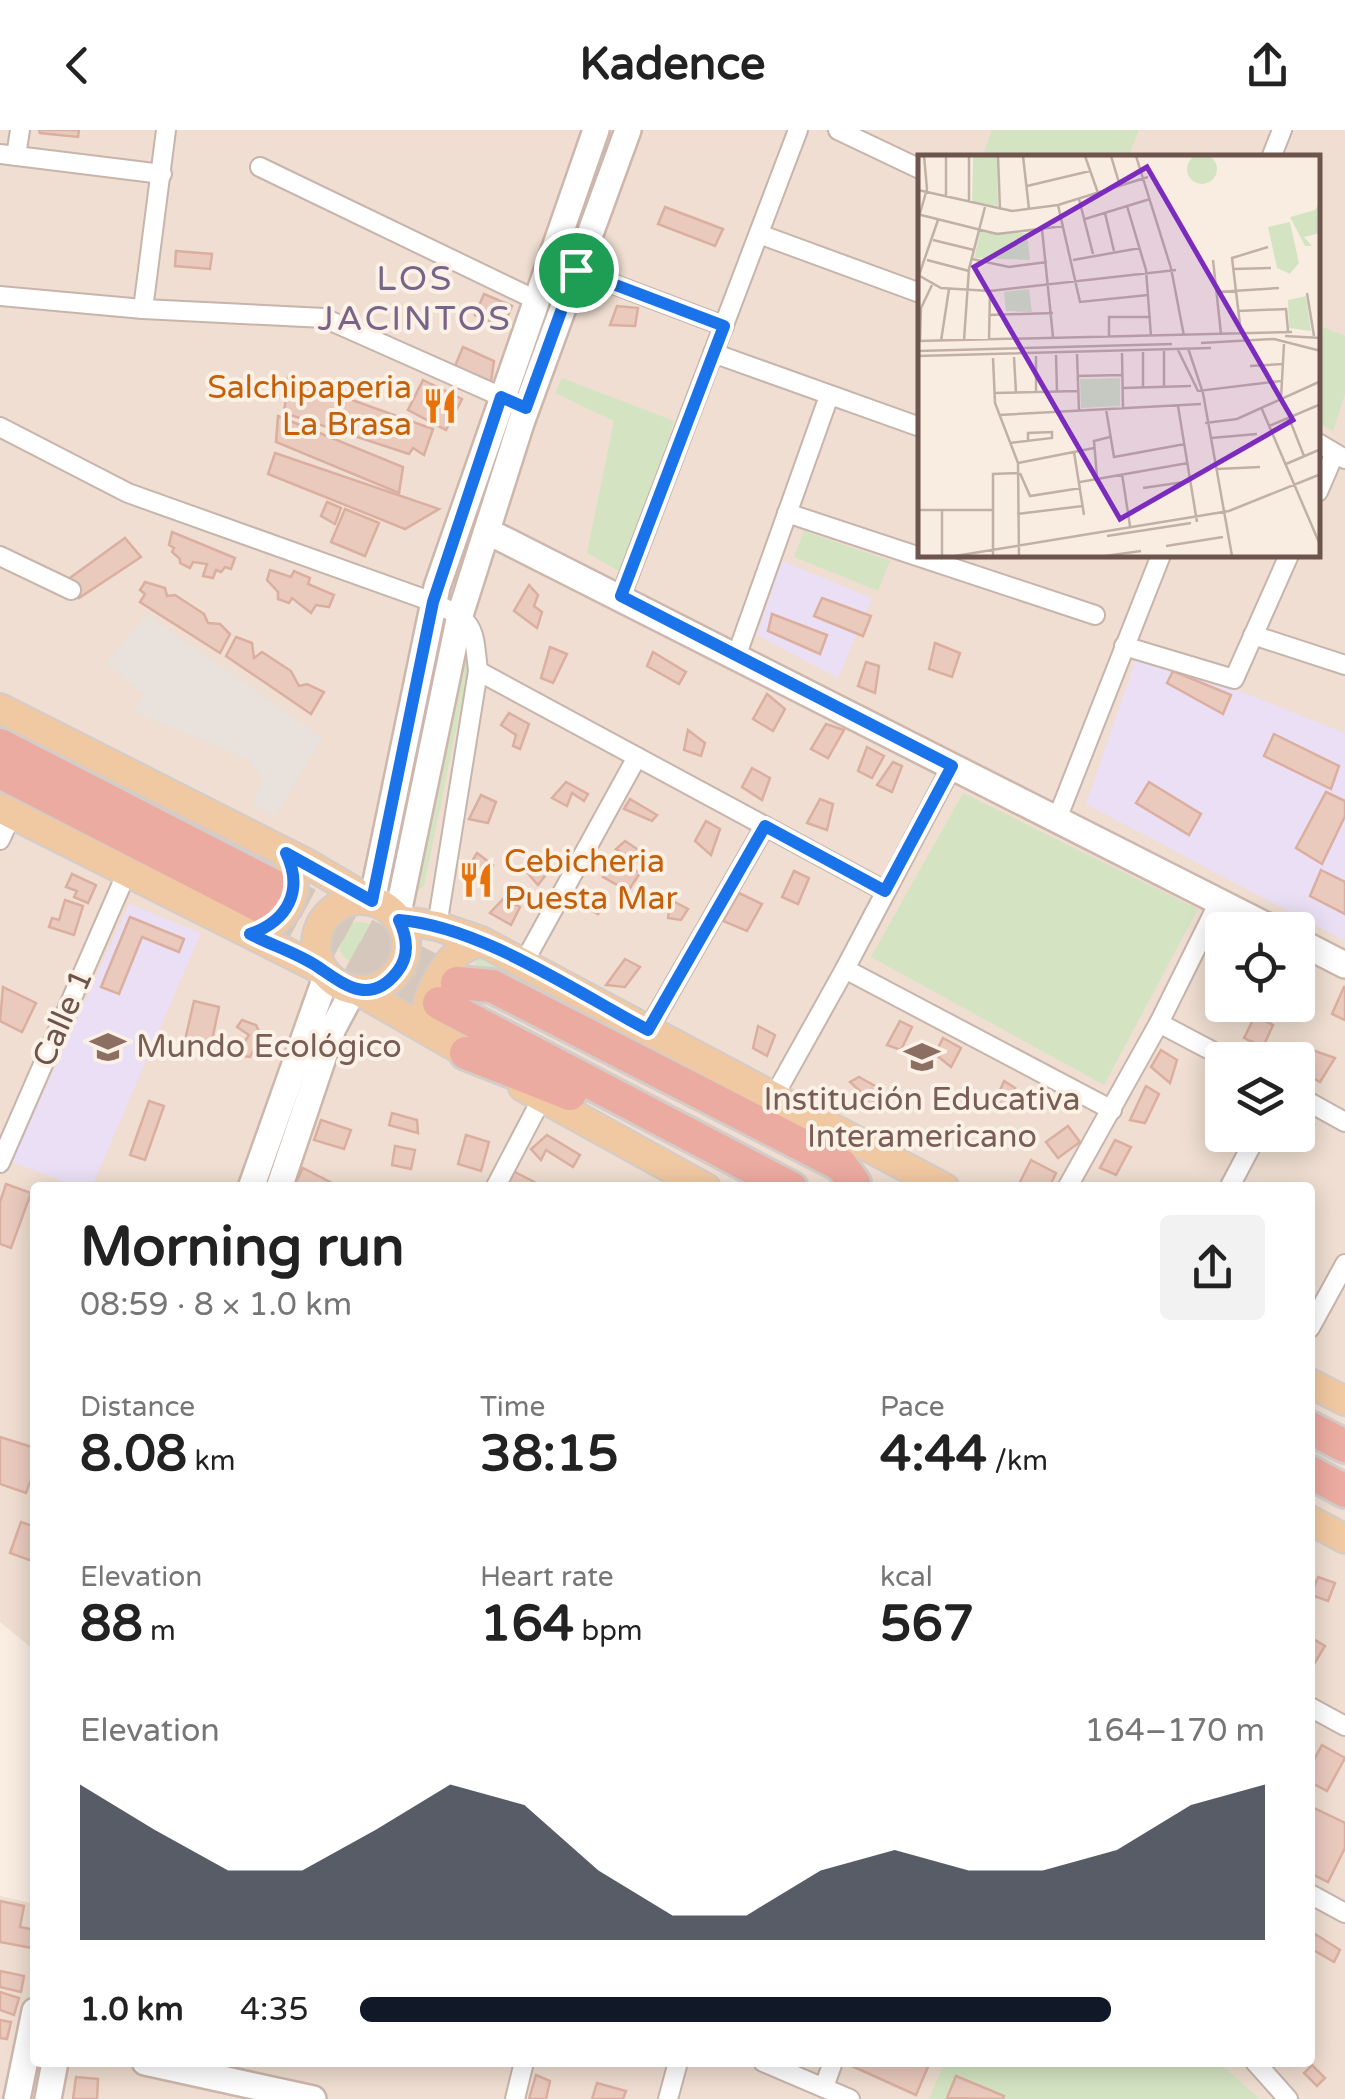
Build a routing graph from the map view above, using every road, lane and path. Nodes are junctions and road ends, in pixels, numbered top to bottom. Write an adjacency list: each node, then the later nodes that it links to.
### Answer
1 (20, 130): 8 (street)
2 (166, 130): 12 (street)
3 (596, 130): 17 (main road)
4 (628, 130): 14 (main road)
5 (798, 130): 13 (street)
6 (838, 130): 11 (street)
7 (1282, 130): 9 (street)
8 (8, 155): 12 (street)
9 (1272, 155)
10 (260, 167): 17 (street)
11 (918, 168)
12 (162, 174): 18 (street)
13 (759, 234): 15 (street); 19 (street)
14 (576, 270): 19 (street); 23 (main road)
15 (918, 293)
16 (0, 296): 18 (street)
17 (536, 300): 22 (main road)
18 (143, 308): 22 (street)
19 (724, 326): 20 (street)
20 (713, 353): 21 (street); 36 (street)
21 (829, 396): 24 (street); 28 (street)
22 (501, 397): 23 (street); 37 (main road)
23 (526, 408): 29 (main road)
24 (918, 426)
25 (0, 427): 37 (street)
26 (1340, 457): 27 (street)
27 (1320, 489)
28 (788, 513): 31 (street); 42 (street)
29 (487, 531): 36 (main road); 39 (main road)
30 (0, 556): 35 (street)
31 (918, 556)
32 (923, 558): 38 (street)
33 (1160, 558): 41 (street)
34 (1288, 558): 40 (street)
35 (70, 590)
36 (621, 596): 42 (main road)
37 (433, 602): 39 (street); 57 (main road)
38 (1095, 615)
39 (467, 623): 44 (street); 61 (main road)
40 (1253, 634): 41 (street); 43 (street)
41 (1124, 646): 51 (street)
42 (736, 657): 48 (main road)
43 (1345, 665)
44 (478, 671): 47 (street); 62 (street)
45 (0, 708): 54 (main road)
46 (0, 744): 59 (highway)
47 (638, 758): 52 (street); 65 (street)
48 (952, 766): 51 (main road); 56 (street)
49 (0, 772): 59 (highway)
50 (6, 810): 53 (street); 55 (main road)
51 (1057, 820): 58 (main road)
52 (765, 826): 56 (street); 72 (street)
53 (0, 840)
54 (286, 853): 57 (main road); 59 (main road)
55 (127, 872): 59 (main road); 80 (street, Calle 1)
56 (885, 891): 67 (street)
57 (370, 901): 61 (main road); 68 (main road)
58 (1219, 902): 60 (main road); 71 (street)
59 (266, 911): 68 (main road)
60 (1239, 912)
61 (398, 919): 62 (main road); 69 (main road)
62 (437, 926): 63 (main road)
63 (481, 940): 65 (main road); 70 (main road)
64 (1315, 951): 66 (main road)
65 (524, 964): 72 (main road)
66 (1345, 966)
67 (845, 969): 76 (street); 78 (street)
68 (326, 972): 69 (main road); 83 (main road)
69 (356, 989): 70 (main road); 84 (main road)
70 (445, 999): 72 (highway); 74 (main road); 88 (highway); 89 (highway)
71 (1159, 1024): 73 (street); 78 (street)
72 (643, 1045): 76 (main road); 90 (highway)
73 (1205, 1048)
74 (466, 1052): 75 (main road); 87 (highway)
75 (542, 1098): 85 (street); 86 (main road)
76 (772, 1098): 91 (main road)
77 (1315, 1105): 79 (street)
78 (1112, 1110): 92 (street)
79 (1345, 1122)
80 (7, 1128): 82 (street, Calle 1)
81 (1248, 1152): 93 (street)
82 (0, 1164)
83 (253, 1182)
84 (281, 1182)
85 (498, 1182)
86 (695, 1182)
87 (746, 1182)
88 (781, 1182)
89 (827, 1182)
90 (853, 1182)
91 (934, 1182)
92 (1070, 1182)
93 (1231, 1182)
94 (1345, 1264): 95 (street)
95 (1315, 1319)
96 (1315, 1386): 97 (main road)
97 (1345, 1401)
98 (1315, 1431): 99 (highway)
99 (1345, 1446)
100 (1315, 1475): 101 (highway)
101 (1345, 1491)
102 (1315, 1523): 103 (main road)
103 (1345, 1538)
104 (1315, 1710): 105 (street)
105 (1345, 1726)
106 (1345, 1888): 108 (street)
107 (1315, 1897): 108 (street)
108 (1339, 1909)
109 (30, 2041): 119 (main road)
110 (55, 2067): 120 (main road)
111 (158, 2067): 118 (main road)
112 (523, 2067): 122 (street)
113 (677, 2067): 123 (street)
114 (775, 2067): 117 (street)
115 (831, 2067): 117 (street)
116 (1259, 2067): 125 (street)
117 (824, 2087): 124 (street)
118 (217, 2089): 121 (main road)
119 (17, 2099)
120 (48, 2099)
121 (313, 2099)
122 (515, 2099)
123 (668, 2099)
124 (850, 2099)
125 (1288, 2099)

